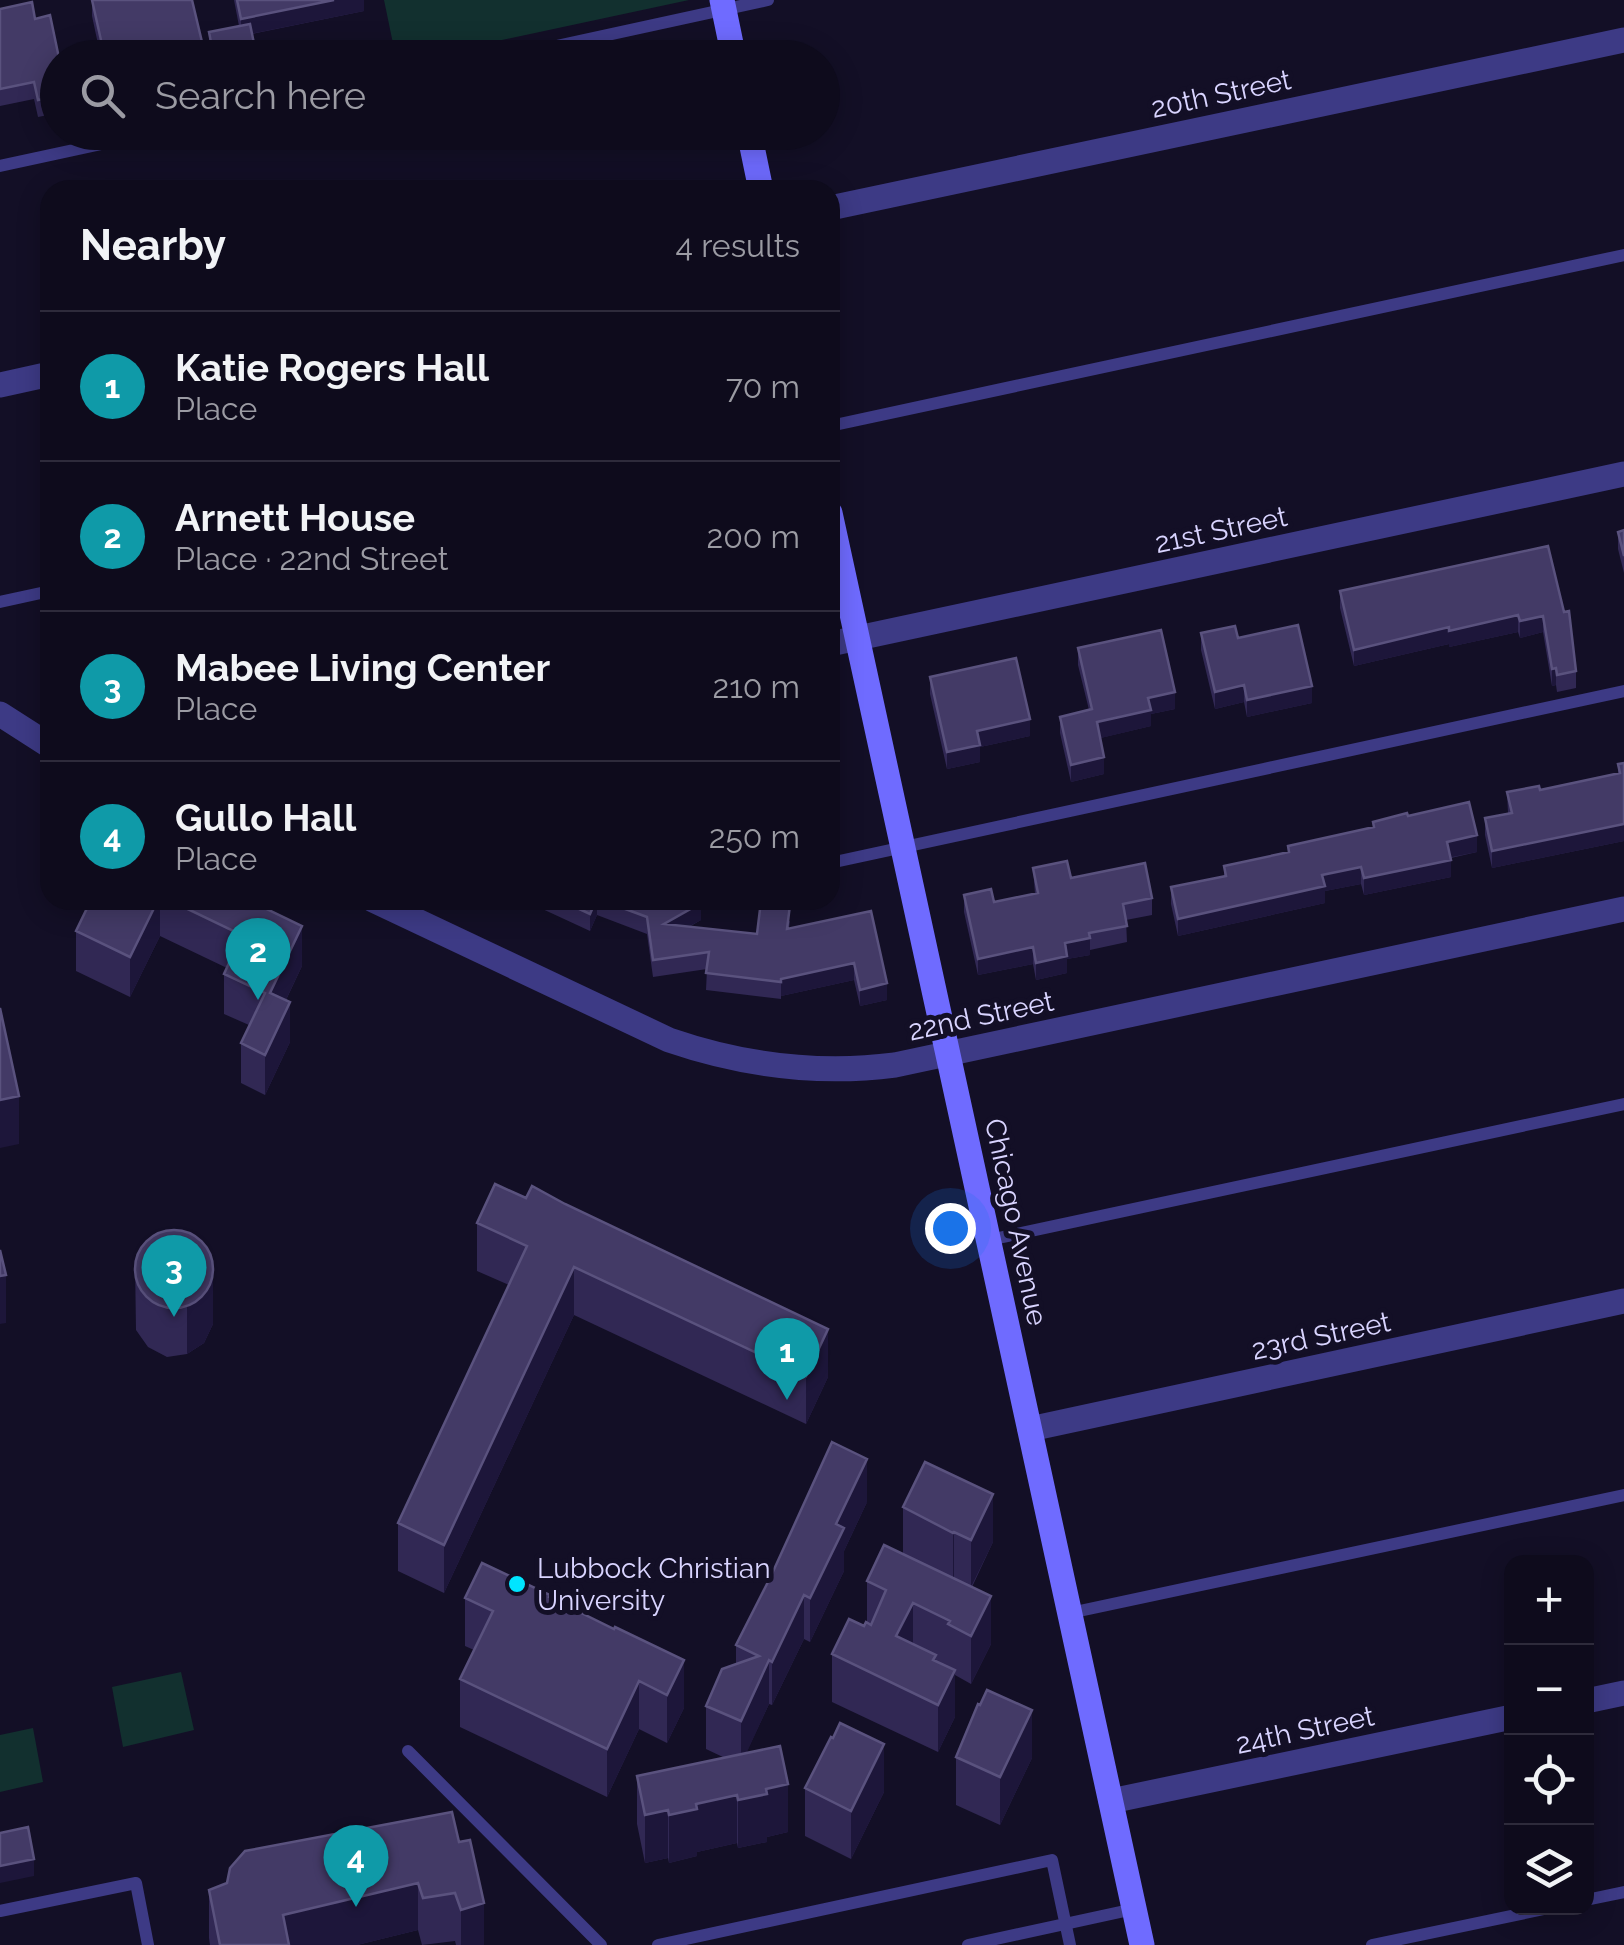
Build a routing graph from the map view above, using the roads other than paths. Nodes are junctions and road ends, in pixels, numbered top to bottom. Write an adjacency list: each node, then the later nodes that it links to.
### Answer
1 (768, 0): 2 (lane)
2 (723, 5): 3 (lane); 4 (street)
3 (577, 40)
4 (730, 40)
5 (1624, 40): 10 (street, 20th Street)
6 (74, 150): 8 (lane)
7 (753, 150): 9 (street)
8 (0, 166)
9 (759, 180)
10 (840, 206)
11 (1624, 255): 14 (lane)
12 (40, 376): 13 (street)
13 (0, 384)
14 (840, 424)
15 (1624, 474): 19 (street, 21st Street)
16 (840, 561): 19 (street, Chicago Avenue)
17 (40, 593): 18 (lane)
18 (0, 602)
19 (856, 638): 20 (street, 21st Street); 24 (street, Chicago Avenue)
20 (840, 642)
21 (1624, 691): 24 (lane)
22 (0, 714): 23 (street)
23 (40, 740)
24 (902, 847): 25 (lane); 28 (street, Chicago Avenue)
25 (840, 861)
26 (394, 910): 28 (street, 22nd Street)
27 (1624, 910): 28 (street, 22nd Street)
28 (948, 1054): 30 (street, Chicago Avenue)
29 (1624, 1104): 30 (lane)
30 (990, 1240): 32 (street, Chicago Avenue)
31 (1624, 1300): 32 (street, 23rd Street)
32 (1030, 1429): 34 (street, Chicago Avenue)
33 (1624, 1495): 34 (lane)
34 (1070, 1613): 39 (street, Chicago Avenue)
35 (1624, 1693): 36 (street)
36 (1594, 1699)
37 (1504, 1719): 39 (street, 24th Street)
38 (408, 1751): 47 (lane)
39 (1111, 1801): 42 (street, Chicago Avenue)
40 (1624, 1892): 41 (lane)
41 (1594, 1898)
42 (1134, 1909): 45 (lane); 51 (street, Chicago Avenue)
43 (0, 1911): 46 (lane)
44 (1516, 1915): 52 (lane)
45 (1065, 1924): 48 (lane); 49 (lane); 50 (lane)
46 (148, 1945)
47 (601, 1945)
48 (658, 1945)
49 (968, 1945)
50 (1070, 1945)
51 (1142, 1945)
52 (1372, 1945)

